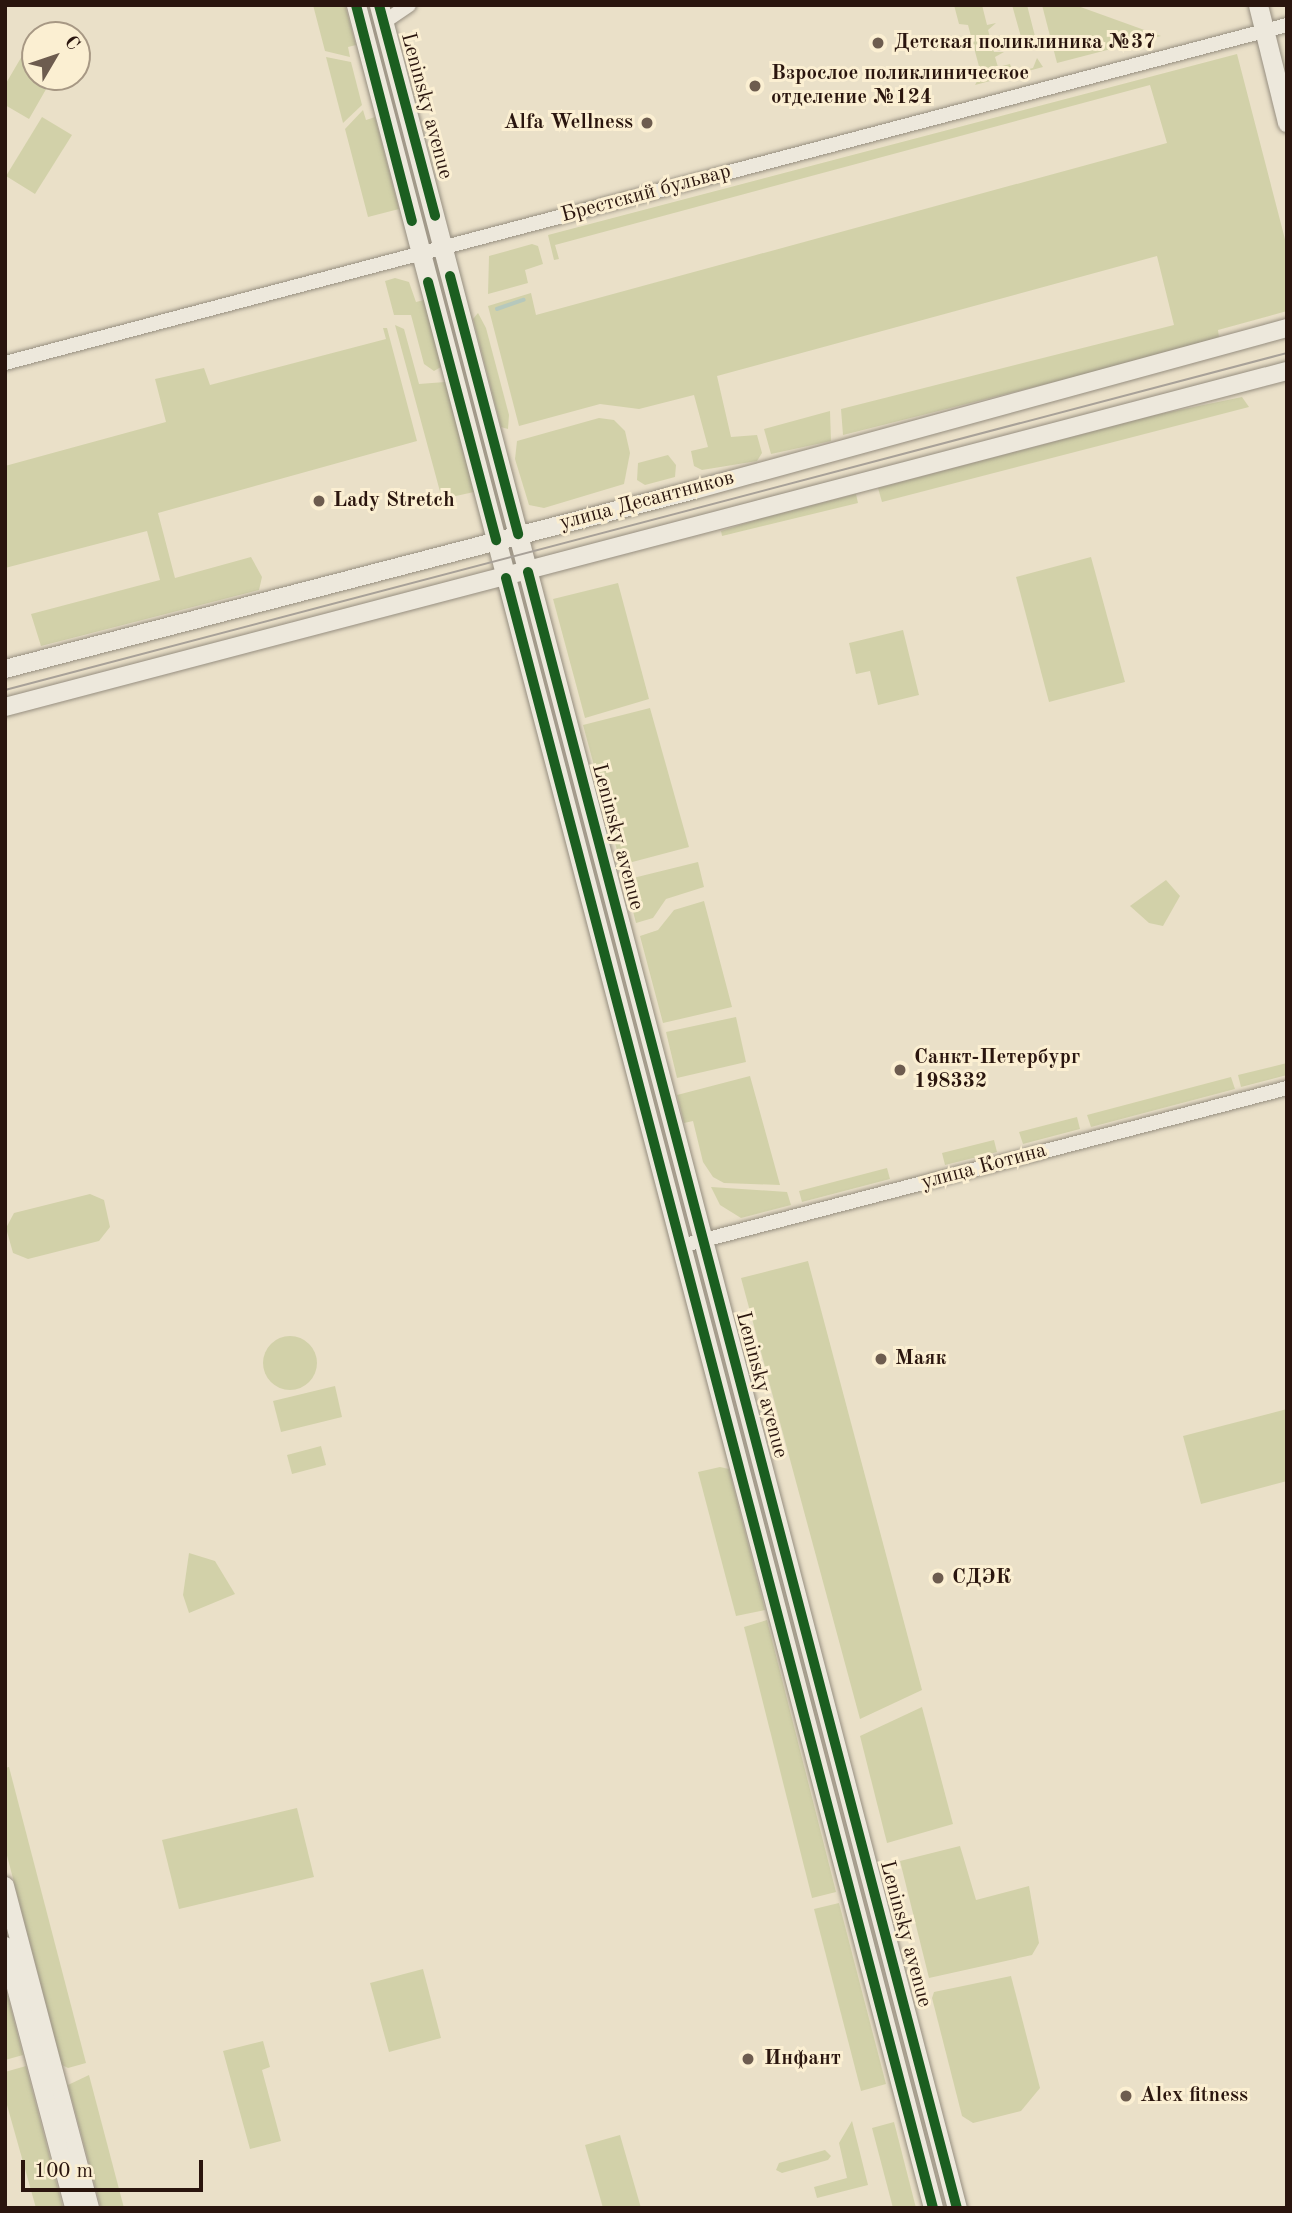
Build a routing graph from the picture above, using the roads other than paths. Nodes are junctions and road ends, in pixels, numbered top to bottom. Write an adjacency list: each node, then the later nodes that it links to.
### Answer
1 (356, 5): 9 (main road, Leninsky avenue)
2 (409, 5): 4 (street)
3 (1258, 5): 6 (main road)
4 (382, 13): 8 (main road, Leninsky avenue)
5 (1287, 25): 6 (street, Брестский бульвар)
6 (1264, 31): 7 (main road); 8 (street, Брестский бульвар)
7 (1287, 122)
8 (443, 247): 9 (street, Брестский бульвар); 13 (main road, Leninsky avenue)
9 (421, 253): 11 (street, Брестский бульвар); 14 (main road, Leninsky avenue)
10 (1287, 328): 13 (street, улица Десантников)
11 (5, 363)
12 (1287, 371): 15 (street, улица Десантников)
13 (518, 534): 14 (street, улица Десантников); 15 (main road, Leninsky avenue)
14 (496, 540): 16 (main road, Leninsky avenue); 17 (street, улица Десантников)
15 (528, 572): 16 (street, улица Десантников); 20 (main road, Leninsky avenue)
16 (506, 578): 18 (street, улица Десантников); 21 (main road, Leninsky avenue)
17 (5, 669)
18 (5, 707)
19 (1287, 1087): 20 (street, улица Котина)
20 (703, 1240): 21 (street, улица Котина); 27 (main road, Leninsky avenue)
21 (681, 1246): 26 (main road, Leninsky avenue)
22 (5, 1886): 25 (street)
23 (5, 1946): 24 (street)
24 (74, 2208)
25 (90, 2208)
26 (933, 2208)
27 (957, 2208)

